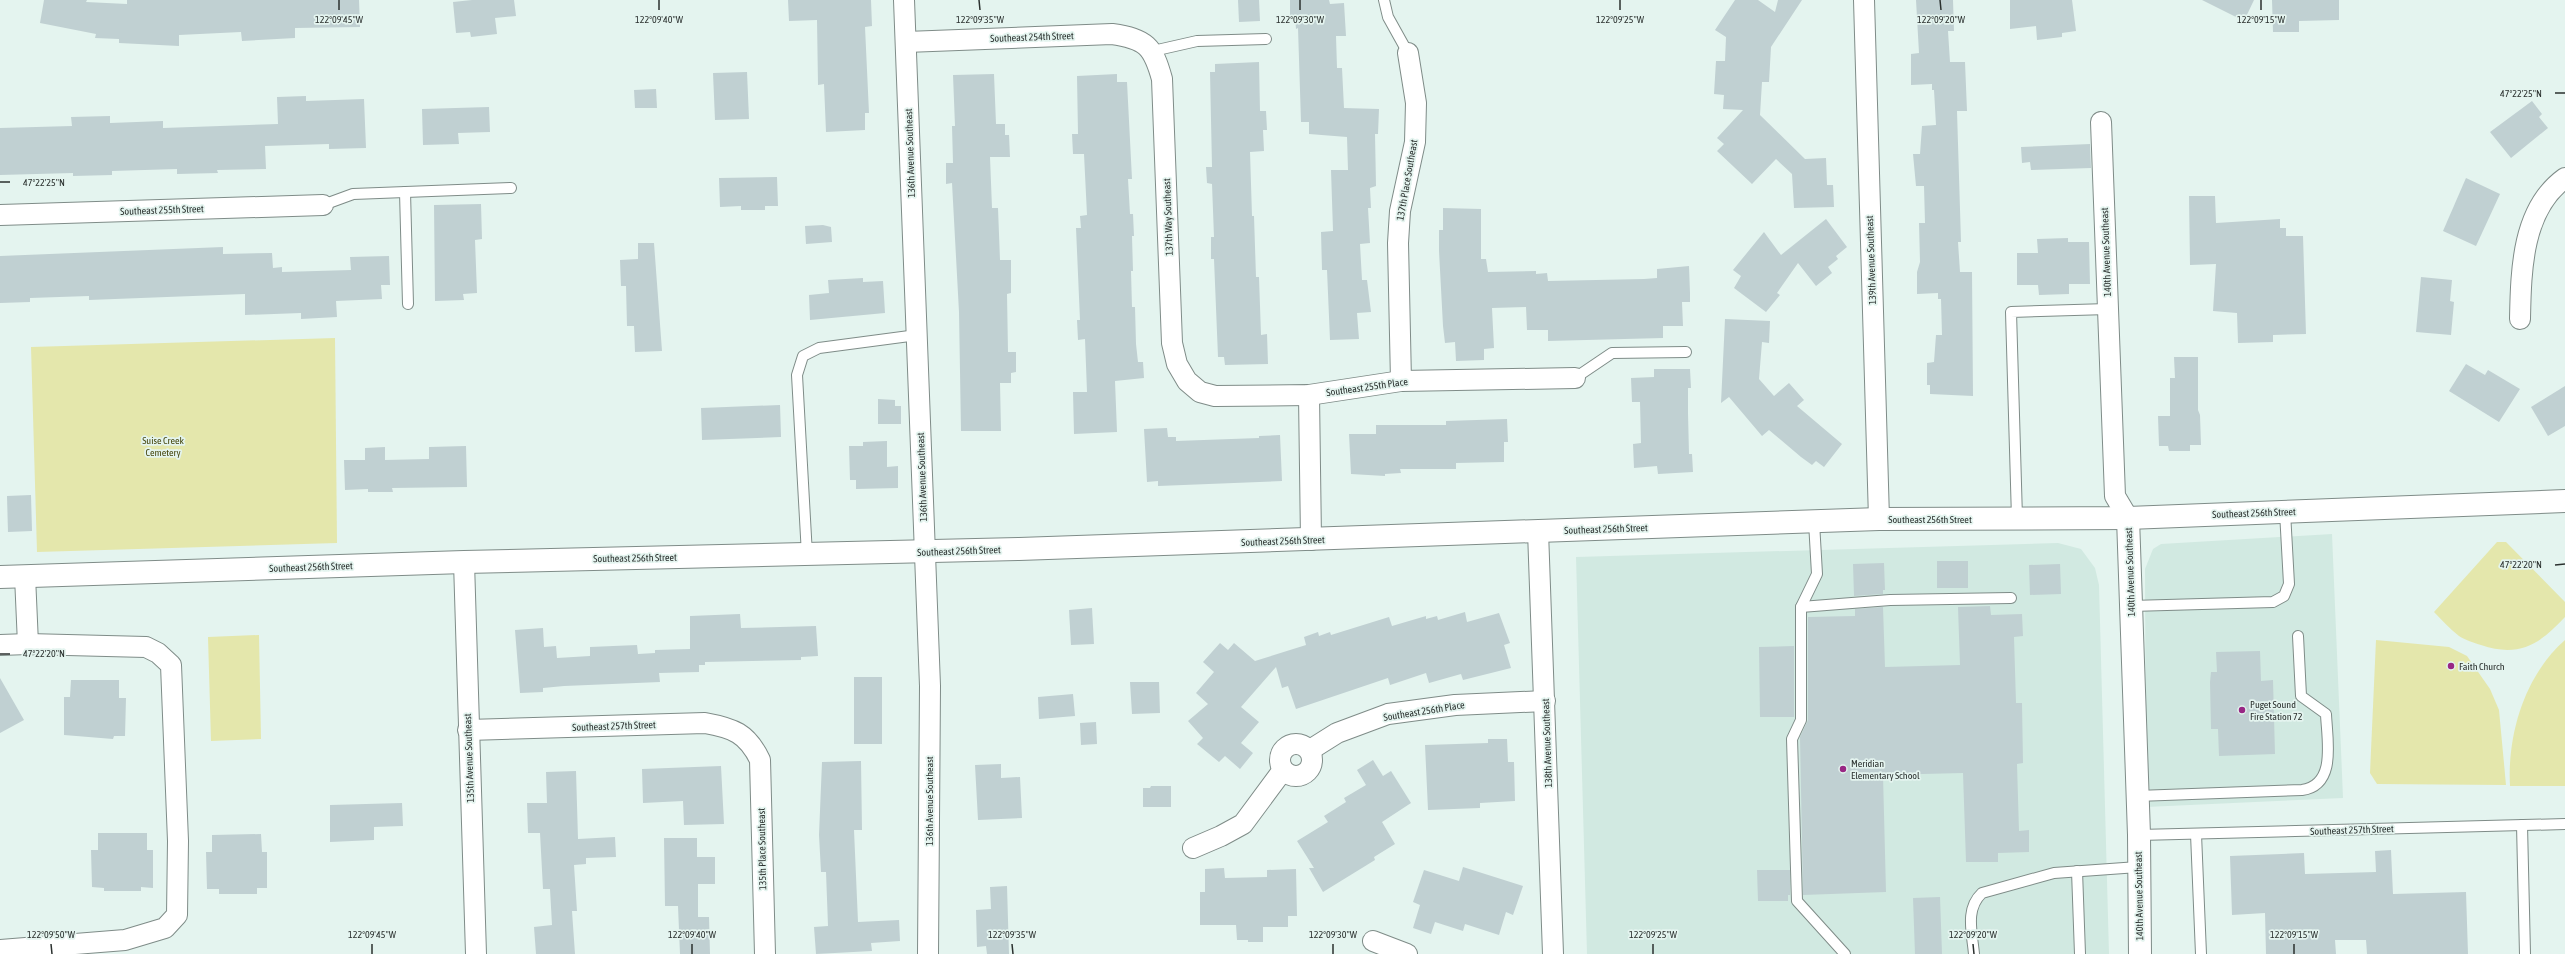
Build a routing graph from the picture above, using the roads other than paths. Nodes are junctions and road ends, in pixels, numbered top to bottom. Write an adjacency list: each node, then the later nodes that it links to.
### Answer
1 (904, 0): 5 (street, 136th Avenue Southeast)
2 (1384, 0): 7 (lane)
3 (1864, 0): 27 (street, 139th Avenue Southeast)
4 (1266, 39): 6 (lane)
5 (906, 42): 6 (street, Southeast 254th Street); 17 (street, 136th Avenue Southeast)
6 (1153, 51): 20 (street, 137th Way Southeast)
7 (1408, 53): 21 (street, 137th Place Southeast)
8 (2101, 122): 15 (street, 140th Avenue Southeast)
9 (2565, 178): 16 (street)
10 (511, 188): 11 (lane)
11 (405, 192): 12 (lane); 14 (lane)
12 (323, 205): 13 (street, Southeast 255th Street)
13 (0, 215)
14 (408, 304)
15 (2108, 309): 25 (lane); 26 (street, 140th Avenue Southeast)
16 (2520, 319)
17 (917, 335): 31 (street, 136th Avenue Southeast); 32 (lane)
18 (1686, 352): 19 (lane)
19 (1575, 378): 21 (street, Southeast 255th Place)
20 (1187, 381): 22 (street, Southeast 255th Place)
21 (1401, 381): 22 (street, Southeast 255th Place)
22 (1309, 395): 30 (street)
23 (2565, 501): 24 (main road, Southeast 256th Street)
24 (2285, 512): 26 (main road, Southeast 256th Street); 37 (lane)
25 (2017, 518): 26 (main road, Southeast 256th Street); 27 (main road, Southeast 256th Street)
26 (2128, 518): 37 (main road, 140th Avenue Southeast)
27 (1879, 519): 28 (main road, Southeast 256th Street)
28 (1814, 522): 29 (main road, Southeast 256th Street); 38 (lane)
29 (1538, 531): 30 (main road, Southeast 256th Street); 42 (street, 138th Avenue Southeast)
30 (1311, 540): 31 (main road, Southeast 256th Street)
31 (925, 552): 32 (main road, Southeast 256th Street); 57 (street, 136th Avenue Southeast)
32 (807, 554): 33 (main road, Southeast 256th Street)
33 (464, 562): 34 (main road, Southeast 256th Street); 43 (street, 135th Avenue Southeast)
34 (25, 576): 35 (main road, Southeast 256th Street); 40 (street)
35 (0, 577)
36 (2011, 598): 38 (lane)
37 (2131, 606): 45 (main road, 140th Avenue Southeast)
38 (1801, 607): 60 (lane)
39 (2298, 636): 45 (lane)
40 (28, 644): 41 (street); 54 (street)
41 (0, 645)
42 (1545, 701): 50 (street, Southeast 256th Place); 59 (street, 138th Avenue Southeast)
43 (468, 730): 44 (street, Southeast 257th Street); 55 (street, 135th Avenue Southeast)
44 (753, 745): 56 (street, 135th Place Southeast)
45 (2137, 796): 49 (main road, 140th Avenue Southeast)
46 (2565, 824): 47 (lane, Southeast 257th Street)
47 (2522, 825): 48 (lane, Southeast 257th Street); 65 (lane)
48 (2196, 834): 49 (lane, Southeast 257th Street); 64 (lane)
49 (2139, 835): 51 (main road, 140th Avenue Southeast)
50 (1193, 848)
51 (2138, 867): 52 (lane); 63 (main road, 140th Avenue Southeast)
52 (2077, 871): 61 (lane); 62 (lane)
53 (1373, 941): 58 (street)
54 (0, 950)
55 (476, 954)
56 (765, 954)
57 (928, 954)
58 (1407, 954)
59 (1554, 954)
60 (1845, 954)
61 (1974, 954)
62 (2080, 954)
63 (2140, 954)
64 (2201, 954)
65 (2525, 954)

